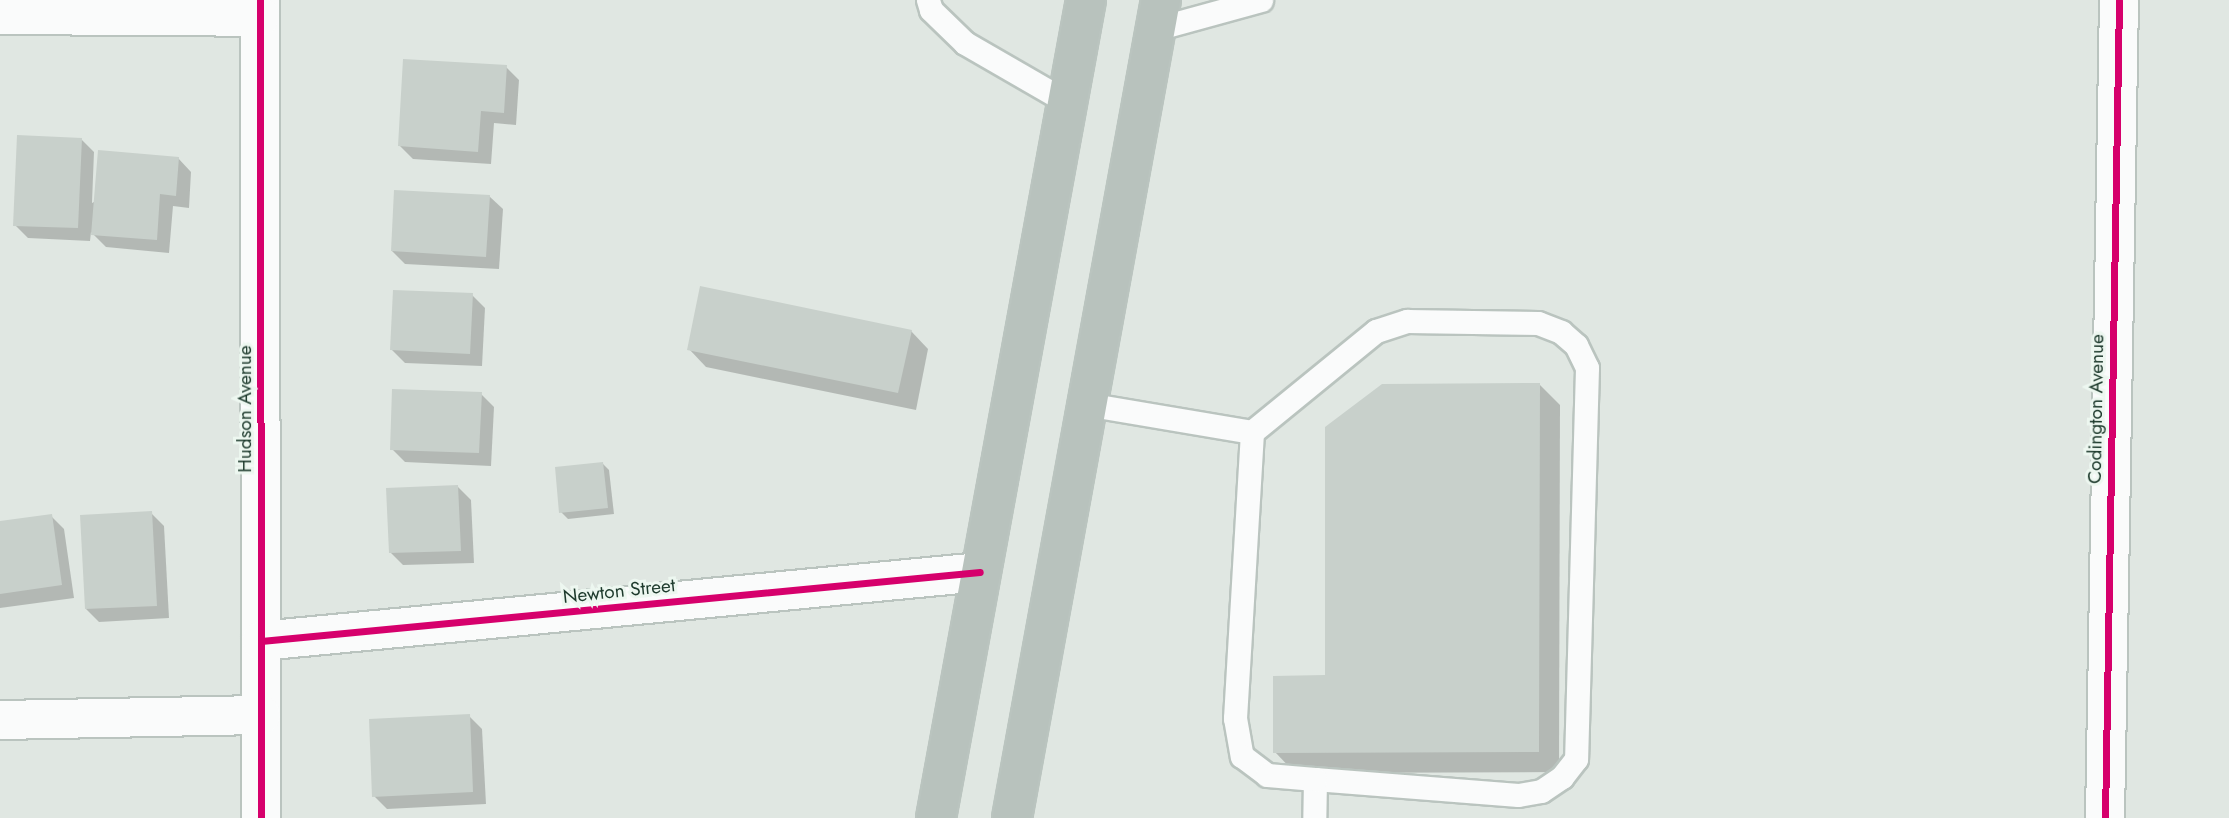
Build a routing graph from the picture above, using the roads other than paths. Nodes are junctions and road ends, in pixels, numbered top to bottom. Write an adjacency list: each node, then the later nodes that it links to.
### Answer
1 (928, 0): 8 (lane)
2 (1086, 0): 8 (highway)
3 (1261, 0): 6 (lane)
4 (2119, 0): 20 (street, Codington Avenue)
5 (260, 8): 7 (street); 12 (street, Hudson Avenue)
6 (1158, 14): 9 (highway)
7 (0, 15)
8 (1067, 102): 11 (highway)
9 (1086, 404): 10 (lane); 18 (highway)
10 (1252, 432): 15 (lane); 15 (lane)
11 (979, 572): 12 (street, Newton Street); 17 (highway)
12 (261, 641): 13 (street, Hudson Avenue)
13 (261, 715): 14 (street); 16 (street, Hudson Avenue)
14 (0, 720)
15 (1315, 779): 19 (lane)
16 (261, 818)
17 (936, 818)
18 (1012, 818)
19 (1314, 818)
20 (2105, 818)

